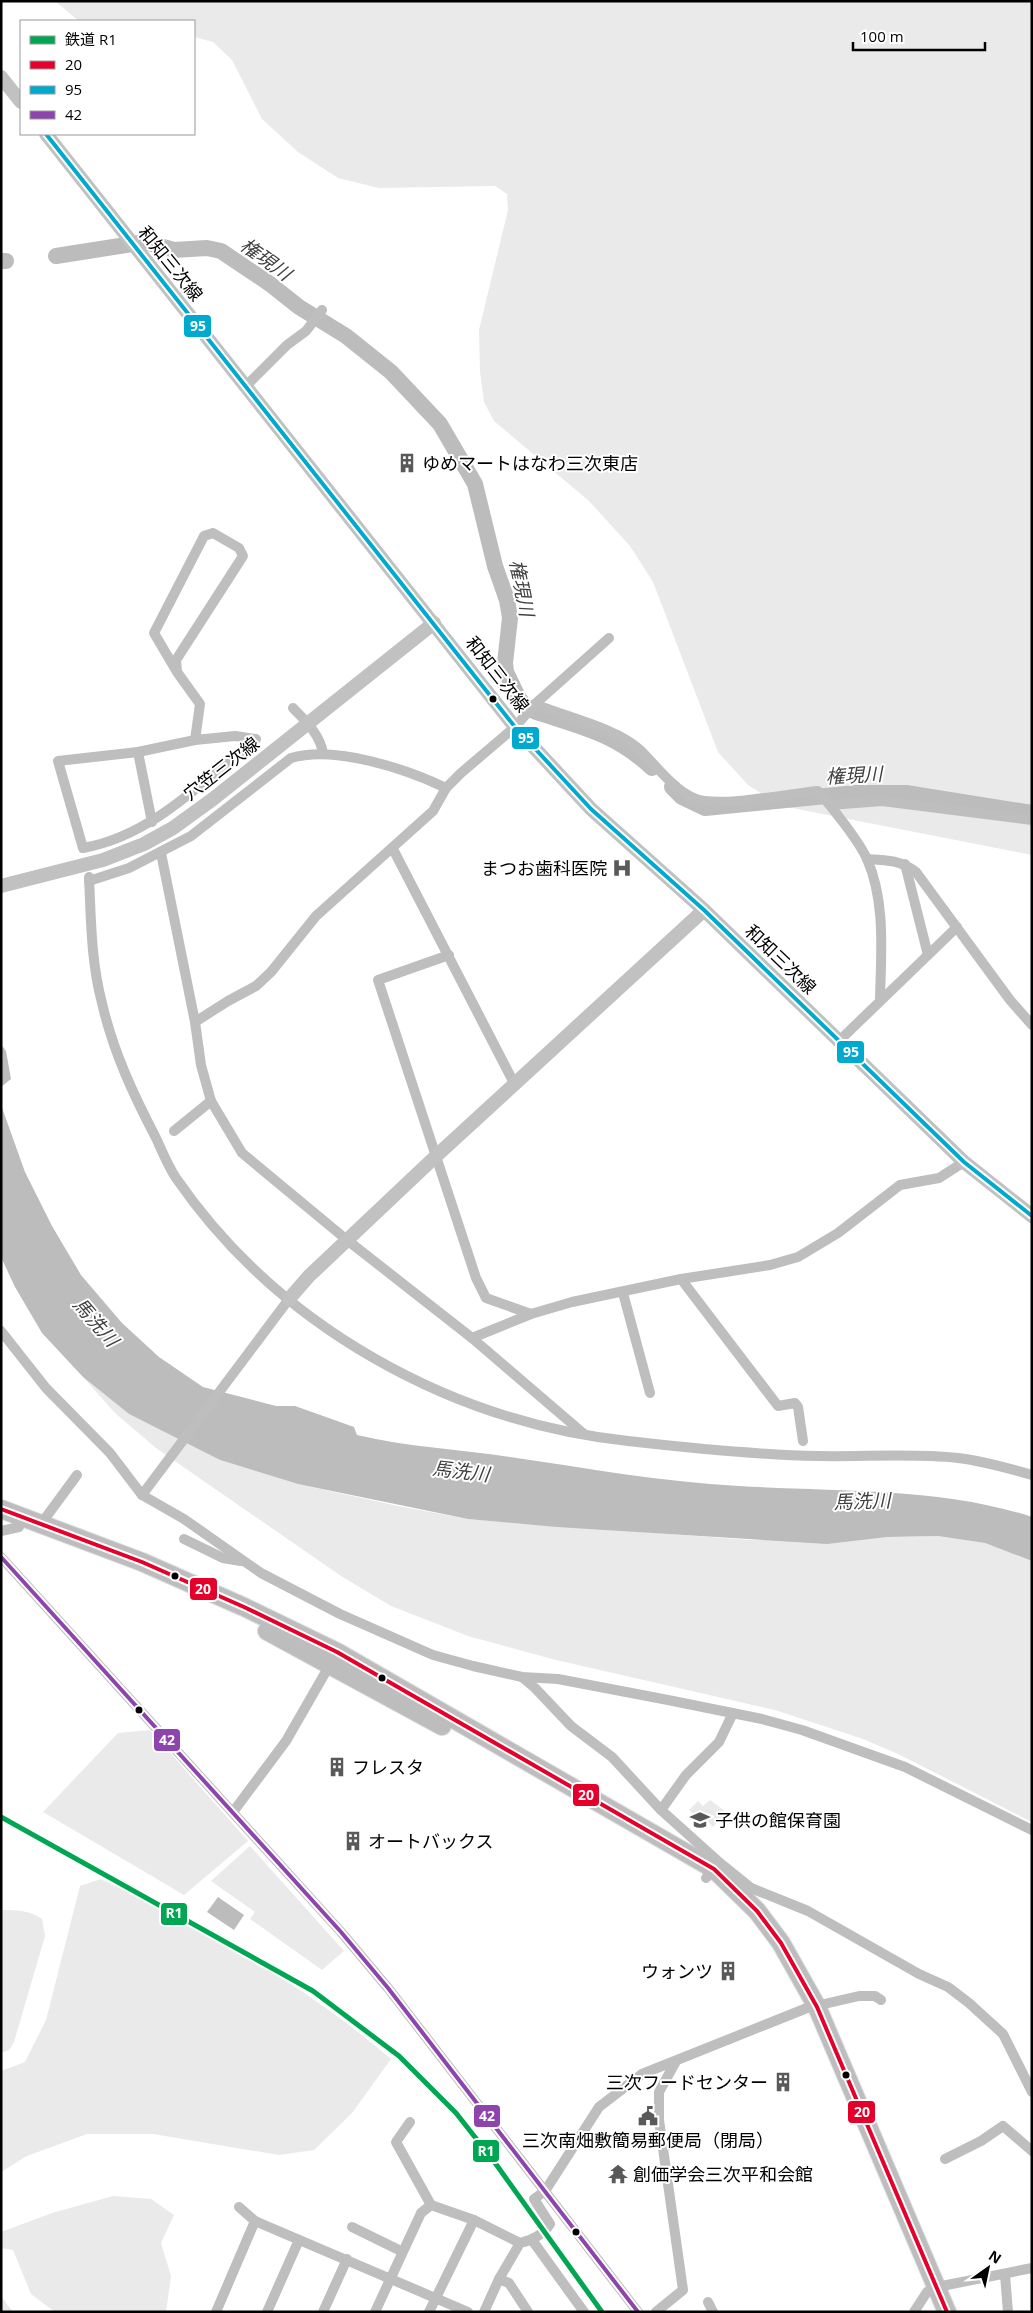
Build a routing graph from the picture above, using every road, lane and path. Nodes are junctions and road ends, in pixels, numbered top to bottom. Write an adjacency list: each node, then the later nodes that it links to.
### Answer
1 (1, 77): 2 (main road)
2 (20, 101)
3 (47, 135): 5 (main road, 和知三次線)
4 (321, 311): 5 (street)
5 (246, 386): 6 (main road, 和知三次線)
6 (434, 623): 11 (main road, 和知三次線); 12 (main road, 穴笠三次線)
7 (609, 638): 9 (street)
8 (177, 672): 8 (street); 13 (street)
9 (534, 706): 11 (street); 17 (street)
10 (293, 708): 12 (street)
11 (520, 721): 16 (street); 25 (main road, 和知三次線)
12 (307, 723): 15 (street); 24 (main road, 穴笠三次線)
13 (196, 740): 14 (street); 19 (street)
14 (138, 752): 19 (street); 19 (street)
15 (323, 754): 16 (street); 21 (street)
16 (446, 788): 20 (street)
17 (828, 803): 18 (street); 22 (street)
18 (1032, 820)
19 (152, 822)
20 (393, 849): 28 (street); 30 (street)
21 (160, 853): 30 (street); 42 (street)
22 (867, 859): 23 (street); 29 (street)
23 (905, 864): 26 (street); 27 (street)
24 (1, 886)
25 (704, 910): 32 (main road, 和知三次線); 33 (main road)
26 (957, 928): 27 (street); 31 (street)
27 (928, 955): 29 (street)
28 (449, 956): 33 (street); 36 (street)
29 (880, 1000): 32 (street)
30 (195, 1022): 34 (street)
31 (1032, 1025)
32 (839, 1041): 37 (main road, 和知三次線)
33 (515, 1085): 36 (main road)
34 (211, 1101): 35 (street); 39 (street)
35 (174, 1131)
36 (435, 1157): 39 (main road); 43 (street)
37 (964, 1162): 38 (main road, 和知三次線); 40 (street)
38 (1032, 1216)
39 (347, 1240): 42 (main road); 45 (street)
40 (681, 1279): 41 (street); 48 (street)
41 (623, 1293): 43 (street); 46 (street)
42 (285, 1304): 47 (street); 51 (street)
43 (531, 1314): 45 (street)
44 (1, 1331): 51 (street)
45 (472, 1338): 47 (street)
46 (650, 1393)
47 (585, 1435): 50 (street)
48 (803, 1441)
49 (77, 1475): 54 (street)
50 (1032, 1475)
51 (142, 1495): 59 (street)
52 (1, 1509): 54 (highway)
53 (1, 1520): 55 (highway)
54 (41, 1524): 60 (highway)
55 (19, 1527): 56 (street); 60 (highway)
56 (1, 1531)
57 (184, 1539): 59 (street)
58 (1, 1557): 64 (street)
59 (245, 1561): 61 (street)
60 (334, 1658): 64 (street); 66 (highway)
61 (522, 1677): 62 (street); 63 (street)
62 (733, 1714): 63 (street); 65 (street)
63 (661, 1810): 66 (street)
64 (234, 1812): 74 (street)
65 (1032, 1830)
66 (713, 1870): 68 (highway); 70 (street)
67 (881, 2000): 68 (street)
68 (812, 2008): 69 (street); 89 (highway)
69 (675, 2063): 74 (street); 102 (street)
70 (1032, 2092)
71 (410, 2122): 75 (street)
72 (1032, 2151): 73 (street)
73 (944, 2159)
74 (545, 2191): 81 (street); 101 (street)
75 (431, 2204): 77 (street); 83 (street)
76 (239, 2207): 78 (street)
77 (474, 2220): 82 (street); 90 (street)
78 (255, 2221): 80 (street); 92 (street)
79 (352, 2227): 83 (street)
80 (299, 2240): 84 (street); 93 (street)
81 (532, 2240): 82 (street); 100 (street)
82 (520, 2242): 88 (street)
83 (401, 2252): 87 (street)
84 (347, 2260): 87 (street); 94 (street)
85 (1032, 2268): 86 (street)
86 (1005, 2275): 89 (street); 107 (street)
87 (389, 2279): 90 (street); 95 (street)
88 (499, 2279): 98 (street); 99 (street)
89 (932, 2289): 104 (street); 105 (highway); 106 (highway)
90 (436, 2297): 96 (street); 97 (street)
91 (708, 2302): 103 (street)
92 (216, 2312)
93 (267, 2312)
94 (323, 2312)
95 (375, 2312)
96 (430, 2312)
97 (468, 2312)
98 (484, 2312)
99 (528, 2312)
100 (584, 2312)
101 (638, 2312)
102 (656, 2312)
103 (713, 2312)
104 (914, 2312)
105 (935, 2312)
106 (947, 2312)
107 (1008, 2312)

